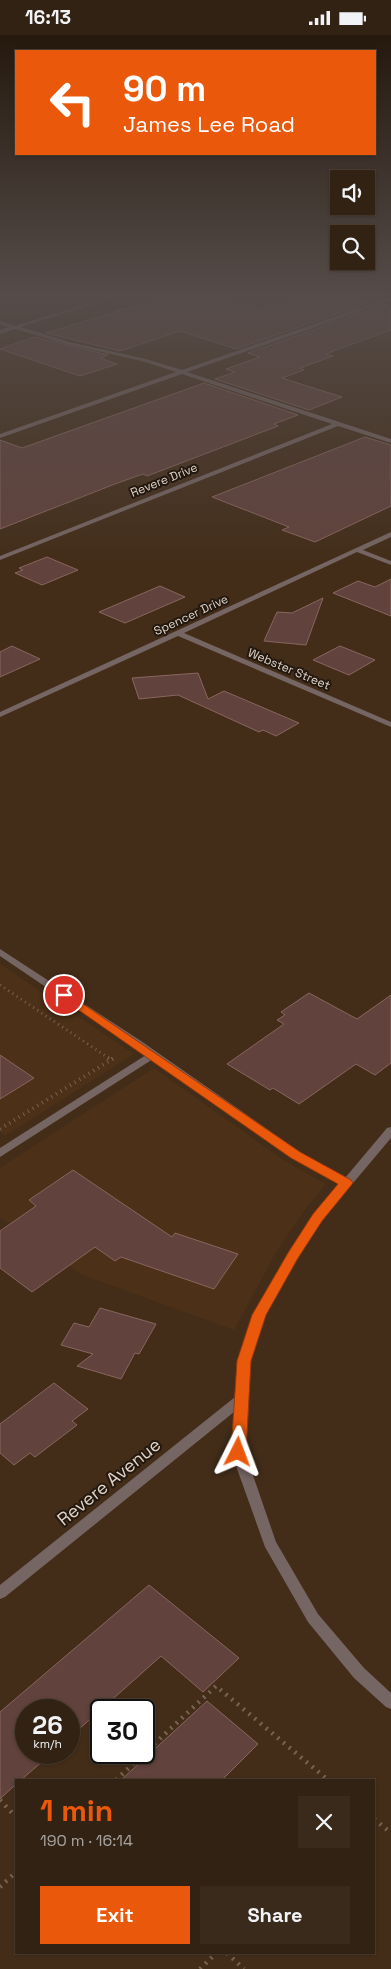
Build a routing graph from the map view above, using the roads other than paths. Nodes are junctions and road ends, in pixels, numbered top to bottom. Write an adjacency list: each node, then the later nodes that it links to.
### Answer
1 (147, 384): 4 (street)
2 (219, 384): 3 (street)
3 (337, 424): 5 (street); 8 (street, Revere Drive)
4 (0, 436)
5 (391, 441)
6 (391, 535): 7 (street, Spencer Drive)
7 (357, 550): 9 (street); 10 (street, Spencer Drive)
8 (0, 557)
9 (391, 563)
10 (178, 633): 11 (street, Spencer Drive); 12 (street, Webster Street)
11 (0, 715)
12 (391, 725)
13 (0, 952): 14 (street)
14 (153, 1055): 16 (street); 17 (street)
15 (391, 1131): 17 (street)
16 (0, 1153)
17 (346, 1183): 18 (street)
18 (241, 1399): 19 (street, Revere Avenue); 20 (street)
19 (0, 1593)
20 (391, 1703)

